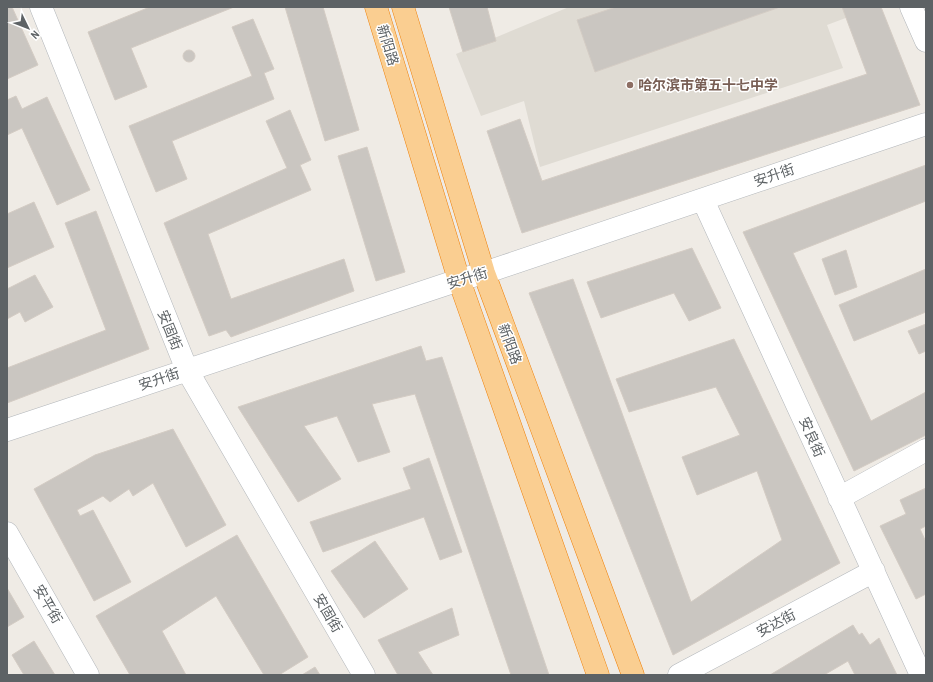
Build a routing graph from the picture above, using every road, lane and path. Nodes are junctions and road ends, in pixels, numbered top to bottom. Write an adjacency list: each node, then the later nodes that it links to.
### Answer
1 (41, 7): 10 (street, 安固街)
2 (376, 7): 9 (highway, 新阳路)
3 (403, 7): 8 (highway, 新阳路)
4 (911, 7): 5 (street)
5 (926, 41)
6 (926, 124): 7 (street, 安升街)
7 (703, 200): 8 (street, 安升街); 13 (street, 安良街)
8 (484, 273): 9 (street, 安升街); 19 (highway, 新阳路)
9 (459, 280): 10 (street, 安升街); 18 (highway, 新阳路)
10 (187, 370): 11 (street, 安升街); 17 (street, 安固街)
11 (7, 430)
12 (926, 450): 13 (street)
13 (839, 498): 15 (street, 安良街)
14 (7, 533): 16 (street, 安平街)
15 (874, 571): 20 (street, 安达街); 21 (street, 安良街)
16 (88, 675)
17 (364, 675)
18 (598, 675)
19 (633, 675)
20 (679, 675)
21 (920, 675)

